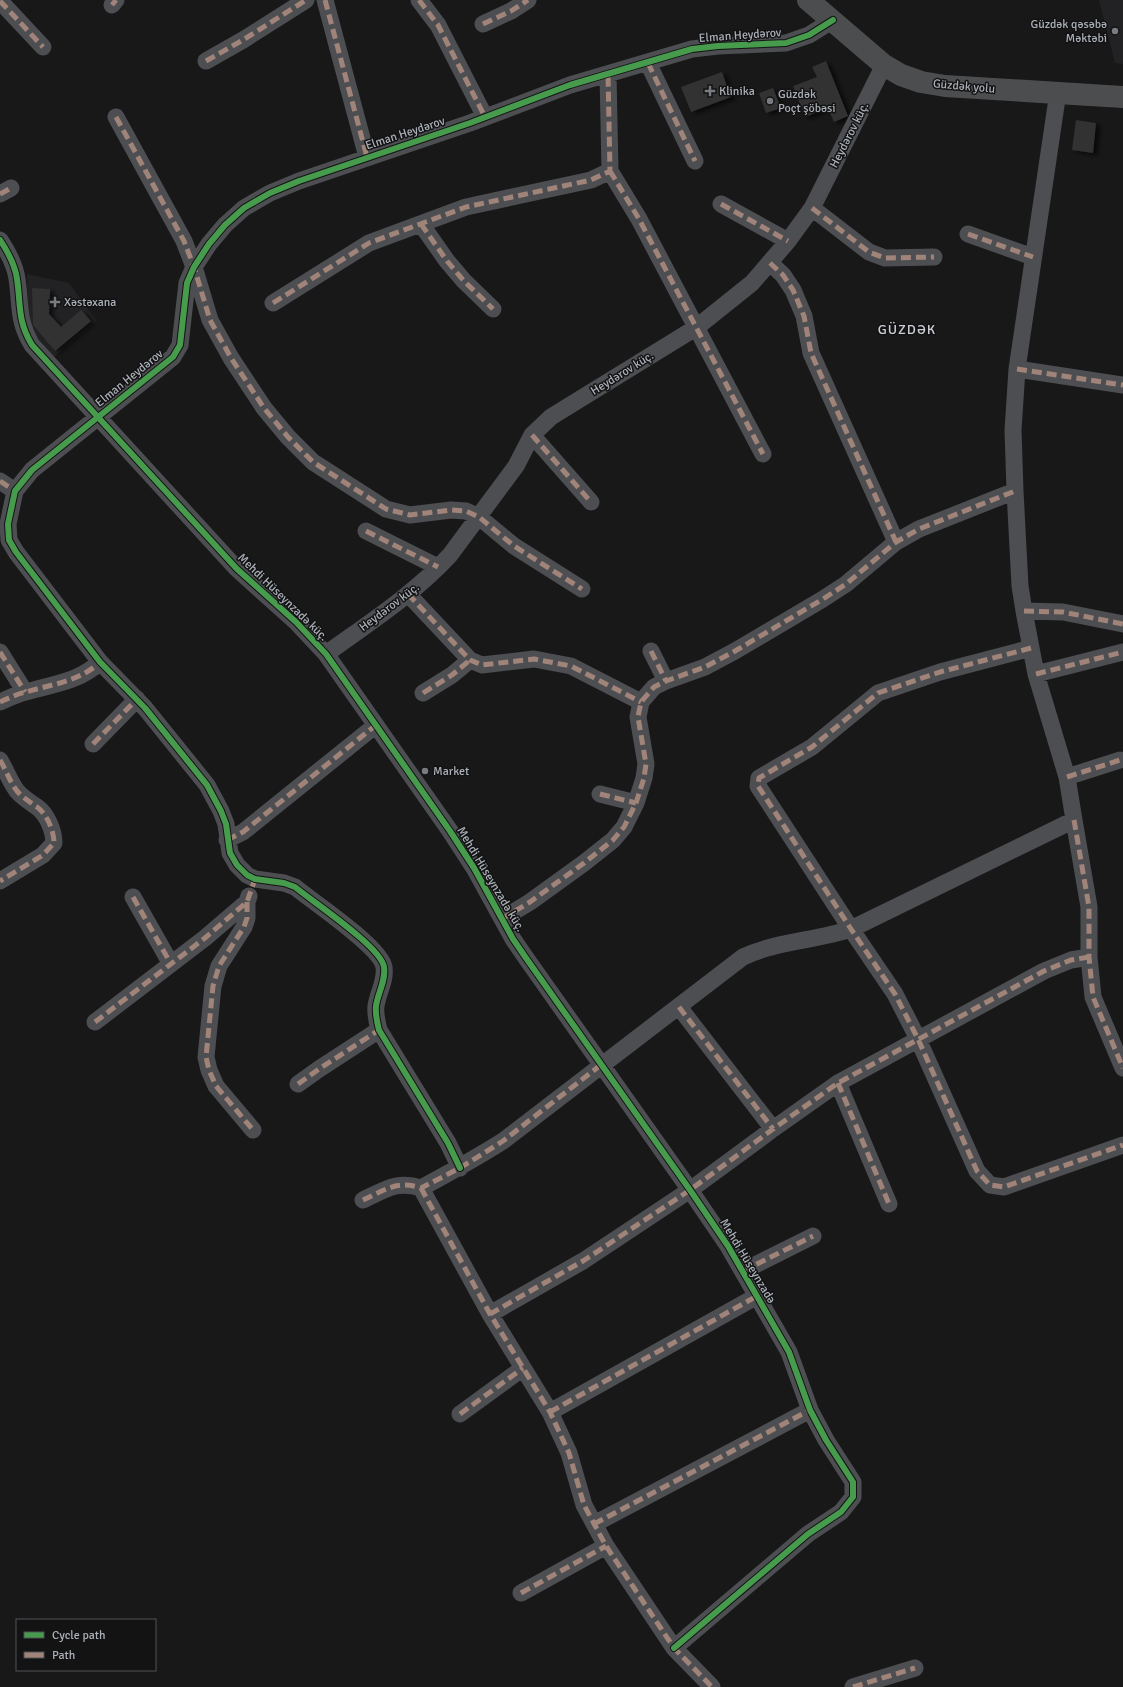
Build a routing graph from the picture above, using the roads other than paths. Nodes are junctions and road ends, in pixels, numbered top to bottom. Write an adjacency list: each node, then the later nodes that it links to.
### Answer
1 (306, 0): 10 (street)
2 (325, 0): 18 (street)
3 (419, 0): 17 (street)
4 (528, 0): 8 (street)
5 (808, 0): 7 (street, Güzdək yolu)
6 (0, 1): 9 (street)
7 (833, 20): 11 (street, Elman Heydərov); 12 (street, Güzdək yolu)
8 (483, 24)
9 (43, 48)
10 (206, 61)
11 (648, 63): 13 (street, Elman Heydərov); 19 (street)
12 (884, 65): 14 (street, Güzdək yolu); 22 (street, Heydərov küç.)
13 (608, 74): 17 (street, Elman Heydərov); 20 (street)
14 (1058, 92): 15 (street, Güzdək yolu); 28 (street)
15 (1123, 97)
16 (116, 117): 30 (street)
17 (485, 117): 18 (street, Elman Heydərov)
18 (366, 157): 30 (street, Elman Heydərov)
19 (695, 161)
20 (610, 171): 23 (street); 33 (street)
21 (721, 204): 26 (street)
22 (812, 208): 26 (street, Heydərov küç.); 27 (street)
23 (421, 224): 31 (street); 32 (street)
24 (968, 234): 28 (street)
25 (0, 240): 36 (street, Mehdi Hüseynzadə küç.)
26 (788, 241): 29 (street, Heydərov küç.)
27 (934, 257)
28 (1033, 257): 34 (street)
29 (770, 263): 33 (street, Heydərov küç.); 45 (street)
30 (194, 267): 36 (street, Elman Heydərov); 43 (street)
31 (273, 303)
32 (493, 309)
33 (697, 327): 37 (street, Heydərov küç.); 38 (street)
34 (1017, 369): 35 (street); 41 (street)
35 (1123, 385)
36 (98, 417): 40 (street, Elman Heydərov); 55 (street, Mehdi Hüseynzadə küç.)
37 (532, 435): 42 (street); 43 (street, Heydərov küç.)
38 (763, 454)
39 (0, 481): 40 (street)
40 (15, 491): 57 (street)
41 (1015, 491): 45 (street); 49 (street)
42 (591, 502)
43 (478, 517): 46 (street, Heydərov küç.); 47 (street)
44 (366, 531): 46 (street)
45 (896, 542): 59 (street)
46 (438, 567): 48 (street, Heydərov küç.)
47 (582, 588)
48 (408, 594): 55 (street, Heydərov küç.); 56 (street)
49 (1024, 611): 50 (street); 51 (street)
50 (1123, 624)
51 (1031, 648): 58 (street); 79 (street)
52 (651, 651): 59 (street)
53 (0, 652): 60 (street)
54 (1123, 652): 58 (street)
55 (326, 654): 65 (street, Mehdi Hüseynzadə küç.)
56 (470, 660): 61 (street); 64 (street)
57 (100, 662): 60 (street); 62 (street)
58 (1036, 674): 69 (street)
59 (666, 680): 64 (street)
60 (25, 692): 63 (street)
61 (423, 693)
62 (137, 699): 66 (street); 73 (street)
63 (0, 702)
64 (641, 702): 71 (street)
65 (376, 725): 73 (street); 78 (street, Mehdi Hüseynzadə küç.)
66 (93, 744)
67 (0, 760): 75 (street)
68 (1120, 760): 69 (street)
69 (1068, 777): 72 (street)
70 (600, 794): 71 (street)
71 (636, 804): 78 (street)
72 (1074, 820): 79 (street); 80 (street)
73 (227, 840): 74 (street)
74 (255, 879): 77 (street); 84 (street)
75 (0, 881)
76 (133, 897): 81 (street)
77 (247, 902): 81 (street); 91 (street)
78 (502, 919): 86 (street, Mehdi Hüseynzadə küç.)
79 (851, 929): 82 (street); 85 (street)
80 (1089, 957): 85 (street); 87 (street)
81 (171, 964): 83 (street)
82 (679, 1007): 86 (street); 90 (street)
83 (95, 1022)
84 (379, 1030): 89 (street); 93 (street)
85 (918, 1039): 88 (street); 92 (street)
86 (602, 1064): 93 (street); 95 (street, Mehdi Hüseynzadə)
87 (1123, 1068)
88 (838, 1083): 90 (street); 97 (street)
89 (298, 1084)
90 (773, 1129): 95 (street)
91 (253, 1130)
92 (1123, 1144)
93 (460, 1168): 94 (street)
94 (421, 1188): 96 (street); 101 (street)
95 (690, 1190): 99 (street, Mehdi Hüseynzadə); 101 (street)
96 (363, 1200)
97 (889, 1204)
98 (813, 1236): 99 (street)
99 (743, 1271): 100 (street, Mehdi Hüseynzadə)
100 (757, 1296): 103 (street, Mehdi Hüseynzadə); 104 (street)
101 (490, 1314): 102 (street)
102 (523, 1368): 104 (street); 105 (street)
103 (810, 1410): 106 (street); 109 (street, Mehdi Hüseynzadə)
104 (550, 1412): 106 (street)
105 (460, 1414)
106 (594, 1524): 107 (street)
107 (606, 1546): 108 (street); 109 (street)
108 (521, 1593)
109 (674, 1648): 111 (street)
110 (915, 1668): 112 (street)
111 (712, 1687)
112 (853, 1687)

